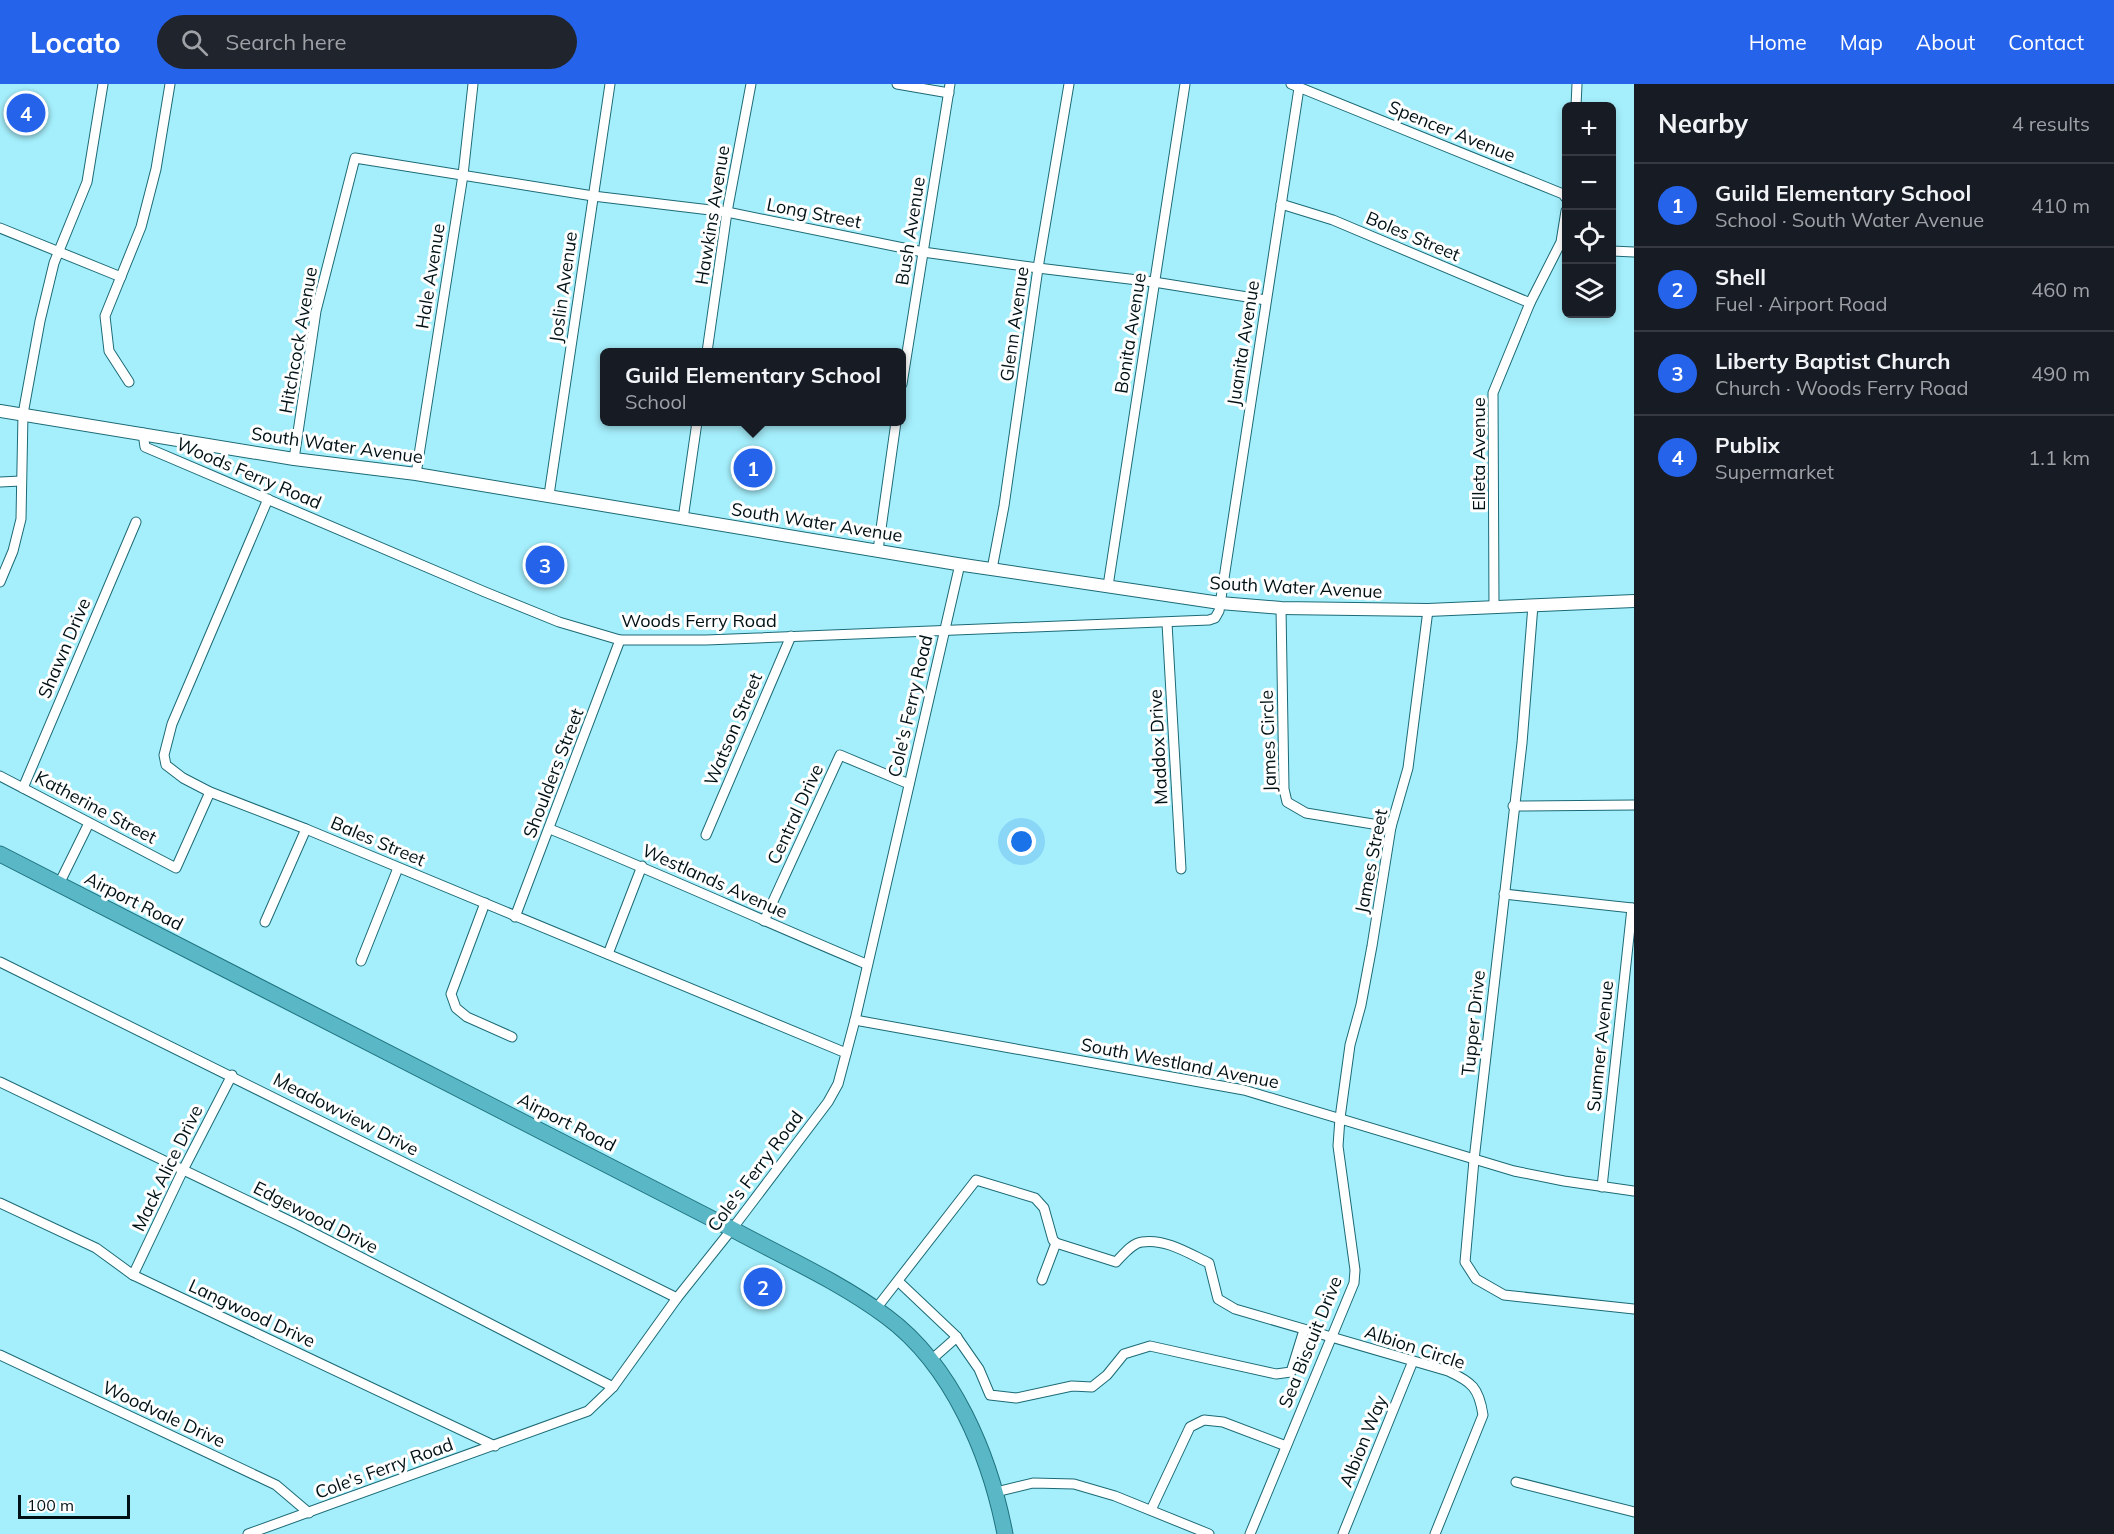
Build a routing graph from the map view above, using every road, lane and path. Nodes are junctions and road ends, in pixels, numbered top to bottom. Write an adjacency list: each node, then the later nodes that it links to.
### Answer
1 (103, 84): 22 (street)
2 (170, 84): 26 (street)
3 (473, 84): 14 (street, Hale Avenue)
4 (610, 84): 16 (street, Joslin Avenue)
5 (751, 84): 18 (street, Hawkins Avenue)
6 (897, 84): 11 (street)
7 (1068, 84): 25 (street, Glenn Avenue)
8 (1185, 84): 27 (street, Bonita Avenue)
9 (1577, 84): 12 (street)
10 (1295, 86): 15 (street, Spencer Avenue); 17 (street, Juanita Avenue)
11 (949, 88): 23 (street, Bush Avenue)
12 (1576, 102)
13 (355, 158): 14 (street, Long Street); 38 (street, Hitchcock Avenue)
14 (463, 175): 16 (street, Long Street); 39 (street, Hale Avenue)
15 (1562, 195)
16 (593, 196): 18 (street, Long Street); 42 (street, Joslin Avenue)
17 (1281, 204): 28 (street, Juanita Avenue); 29 (street, Boles Street)
18 (727, 213): 23 (street, Long Street); 30 (street, Hawkins Avenue)
19 (0, 228): 22 (street)
20 (1562, 247): 29 (street, Elleta Avenue)
21 (1616, 251): 24 (street)
22 (58, 252): 26 (street); 34 (street)
23 (923, 252): 25 (street, Long Street); 31 (street, Bush Avenue)
24 (1634, 252)
25 (1038, 268): 27 (street, Long Street); 48 (street, Glenn Avenue)
26 (121, 277): 32 (street)
27 (1154, 282): 28 (street, Long Street); 50 (street, Bonita Avenue)
28 (1266, 300): 52 (street, Juanita Avenue)
29 (1530, 303): 55 (street, Elleta Avenue)
30 (708, 348)
31 (906, 359)
32 (129, 382)
33 (0, 411): 34 (main road, South Water Avenue)
34 (23, 414): 37 (main road, South Water Avenue); 40 (street)
35 (696, 426): 44 (street)
36 (895, 426): 46 (street)
37 (143, 433): 38 (main road, South Water Avenue); 43 (street, Woods Ferry Road)
38 (294, 459): 39 (main road, South Water Avenue)
39 (416, 474): 42 (main road, South Water Avenue)
40 (21, 481): 41 (street); 49 (street)
41 (0, 482)
42 (549, 495): 44 (main road, South Water Avenue)
43 (268, 499): 60 (street, Woods Ferry Road); 64 (street, Bales Street)
44 (683, 519): 46 (main road, South Water Avenue)
45 (136, 522): 63 (street, Shawn Drive)
46 (878, 550): 47 (main road, South Water Avenue)
47 (960, 564): 48 (main road, South Water Avenue); 58 (street, Cole's Ferry Road)
48 (992, 568): 50 (main road, South Water Avenue)
49 (0, 582)
50 (1108, 586): 52 (main road, South Water Avenue)
51 (1634, 601): 53 (main road, South Water Avenue)
52 (1220, 603): 54 (main road, South Water Avenue); 57 (street, Woods Ferry Road)
53 (1533, 605): 55 (main road, South Water Avenue); 66 (street, Tupper Drive)
54 (1281, 608): 56 (main road, South Water Avenue); 68 (street, James Circle)
55 (1494, 608): 56 (main road, South Water Avenue)
56 (1428, 610): 68 (street, James Street)
57 (1167, 623): 58 (street, Woods Ferry Road); 75 (street, Maddox Drive)
58 (944, 632): 59 (street, Woods Ferry Road); 62 (street, Cole's Ferry Road)
59 (791, 636): 60 (street, Woods Ferry Road); 71 (street, Watson Street)
60 (620, 640): 70 (street, Shoulders Street)
61 (0, 777): 63 (street, Katherine Street)
62 (909, 784): 81 (street, Central Drive); 86 (street, Cole's Ferry Road)
63 (23, 788): 67 (street, Katherine Street)
64 (210, 792): 67 (street, Katherine Street); 69 (street, Bales Street)
65 (1634, 805): 66 (street)
66 (1514, 806): 77 (street, Tupper Drive)
67 (88, 824): 76 (street)
68 (1391, 827): 92 (street, James Street)
69 (306, 829): 74 (street, Bales Street); 82 (street)
70 (550, 829): 73 (street, Westlands Avenue); 80 (street, Shoulders Street)
71 (706, 835)
72 (0, 854): 76 (highway, Airport Road)
73 (642, 866): 81 (street, Westlands Avenue); 83 (street)
74 (398, 867): 78 (street, Bales Street); 84 (street)
75 (1181, 869)
76 (59, 884): 98 (highway, Airport Road)
77 (1504, 894): 79 (street); 93 (street, Tupper Drive)
78 (485, 903): 80 (street, Bales Street); 88 (street)
79 (1633, 907): 95 (street, Sumner Avenue)
80 (515, 917): 83 (street, Bales Street)
81 (764, 921): 86 (street, Westlands Avenue)
82 (265, 922)
83 (608, 954): 89 (street, Bales Street)
84 (362, 961)
85 (0, 962): 90 (street, Meadowview Drive)
86 (866, 964): 87 (street, Cole's Ferry Road)
87 (855, 1020): 89 (street, Cole's Ferry Road); 92 (street, South Westland Avenue)
88 (512, 1037)
89 (846, 1053): 98 (street, Cole's Ferry Road)
90 (232, 1075): 94 (street, Mack Alice Drive); 103 (street, Meadowview Drive)
91 (0, 1082): 94 (street, Edgewood Drive)
92 (1340, 1118): 93 (street, South Westland Avenue); 108 (street, Sea Biscuit Drive)
93 (1474, 1161): 95 (street, South Westland Avenue); 104 (street, Tupper Drive)
94 (183, 1170): 100 (street, Mack Alice Drive); 112 (street, Edgewood Drive)
95 (1602, 1187): 96 (street, South Westland Avenue)
96 (1634, 1191)
97 (0, 1203): 100 (street, Langwood Drive)
98 (732, 1229): 103 (street, Cole's Ferry Road); 105 (highway, Airport Road)
99 (1056, 1243): 101 (street); 102 (street); 106 (street, Albion Circle)
100 (133, 1275): 113 (street, Langwood Drive)
101 (1042, 1280)
102 (899, 1282): 105 (street); 107 (street)
103 (677, 1298): 112 (street, Cole's Ferry Road)
104 (1634, 1309)
105 (875, 1310): 110 (highway, Airport Road)
106 (1304, 1330): 107 (street); 108 (street, Albion Circle)
107 (957, 1337): 110 (street)
108 (1331, 1338): 111 (street, Albion Circle); 114 (street, Sea Biscuit Drive)
109 (0, 1355): 119 (street, Woodvale Drive)
110 (931, 1360): 116 (highway, Airport Road)
111 (1413, 1361): 124 (street, Albion Way); 125 (street, Albion Circle)
112 (613, 1388): 113 (street, Cole's Ferry Road)
113 (495, 1446): 119 (street, Cole's Ferry Road)
114 (1286, 1446): 117 (street); 123 (street, Sea Biscuit Drive)
115 (1515, 1482): 118 (street)
116 (996, 1492): 117 (street); 121 (highway, Airport Road)
117 (1151, 1510): 122 (street)
118 (1634, 1512)
119 (309, 1513): 120 (street, Cole's Ferry Road)
120 (248, 1534)
121 (1005, 1534)
122 (1209, 1534)
123 (1250, 1534)
124 (1343, 1534)
125 (1435, 1534)

